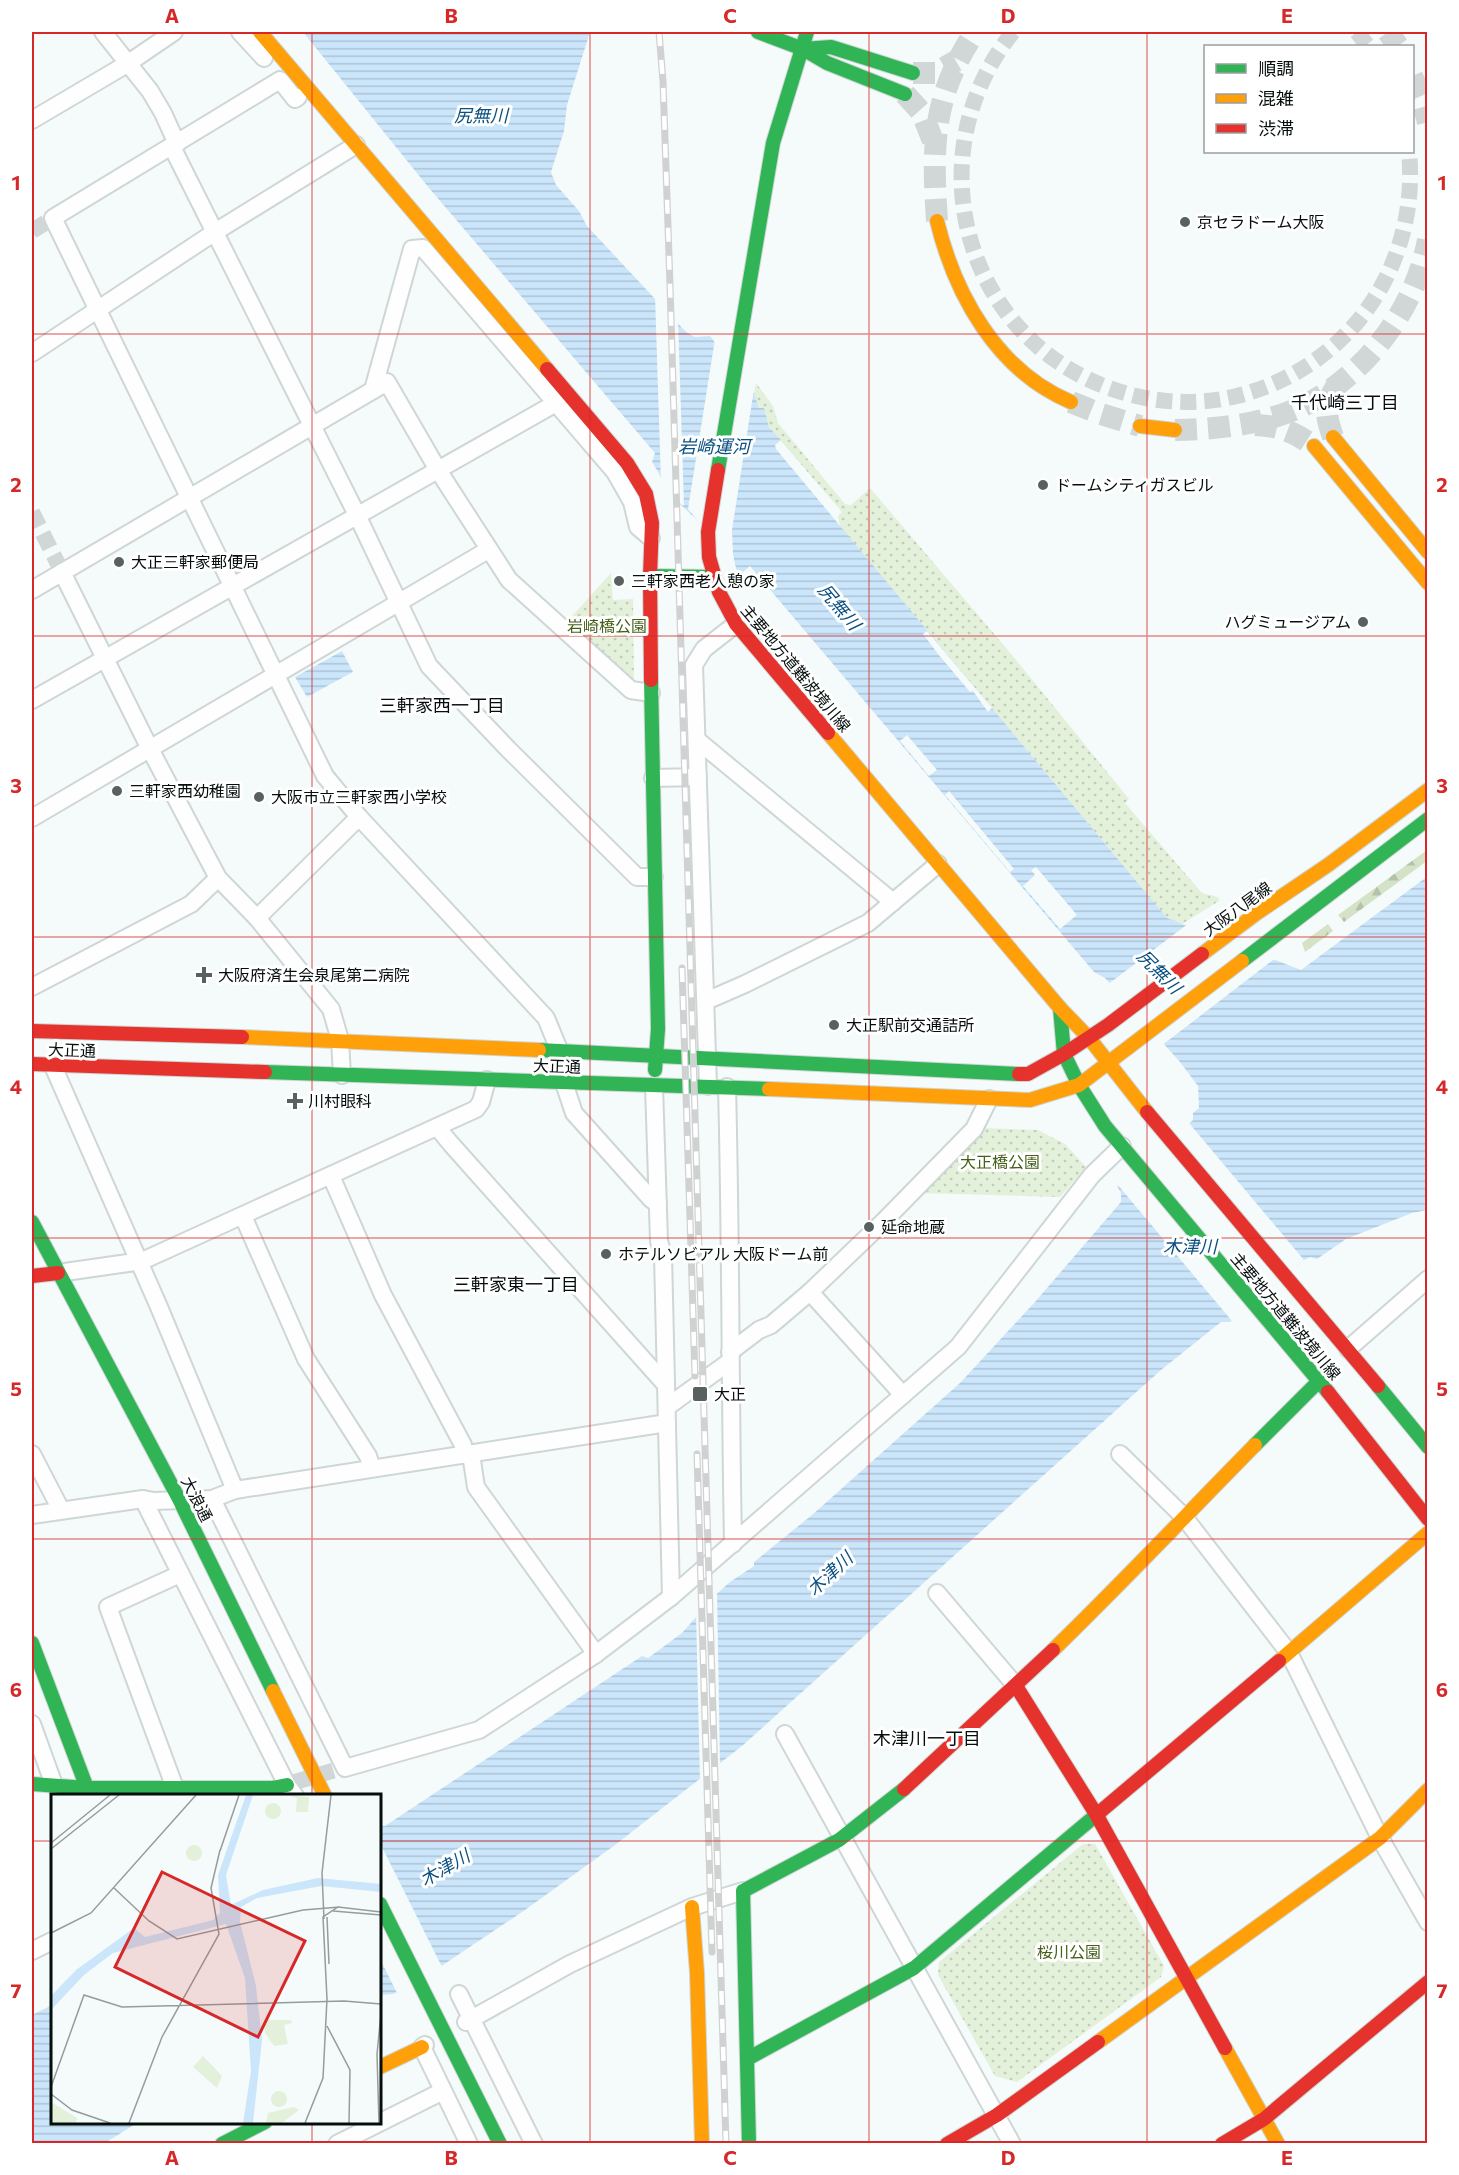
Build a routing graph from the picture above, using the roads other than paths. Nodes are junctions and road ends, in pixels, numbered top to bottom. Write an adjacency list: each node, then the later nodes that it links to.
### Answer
1 (103, 32): 8 (street)
2 (174, 32): 8 (street)
3 (240, 32): 10 (street)
4 (260, 32): 10 (main road)
5 (758, 32): 7 (main road)
6 (807, 32): 7 (main road, 主要地方道難波境川線)
7 (803, 49): 9 (main road); 11 (main road); 36 (main road, 主要地方道難波境川線)
8 (127, 64): 13 (street); 15 (street)
9 (913, 73)
10 (285, 75): 12 (street); 14 (main road); 15 (street)
11 (905, 94)
12 (298, 97)
13 (32, 120)
14 (356, 145): 17 (street); 31 (main road)
15 (174, 146): 17 (street); 18 (street)
16 (937, 221): 21 (main road)
17 (215, 232): 18 (street); 24 (street)
18 (98, 309): 19 (street); 29 (street)
19 (32, 353)
20 (373, 390): 22 (street); 24 (street); 28 (street)
21 (1071, 402)
22 (556, 403): 28 (street); 31 (street)
23 (1140, 426): 25 (main road)
24 (311, 428): 29 (street); 30 (street)
25 (1175, 430)
26 (1333, 437): 33 (main road)
27 (1314, 446): 37 (main road)
28 (438, 470): 30 (street); 32 (street)
29 (190, 498): 34 (street); 38 (street)
30 (357, 515): 38 (street); 40 (street)
31 (651, 538): 35 (main road)
32 (488, 550): 40 (street); 44 (street)
33 (1428, 552)
34 (62, 572): 39 (street); 42 (street)
35 (650, 576): 36 (main road); 44 (main road)
36 (712, 577): 41 (main road, 主要地方道難波境川線)
37 (1428, 583)
38 (233, 585): 42 (street); 43 (street)
39 (32, 590)
40 (399, 602): 43 (street); 55 (street)
41 (736, 624): 46 (street); 54 (main road, 主要地方道難波境川線)
42 (106, 658): 45 (street); 47 (street)
43 (274, 675): 47 (street); 51 (street)
44 (651, 693): 49 (main road)
45 (32, 700)
46 (697, 740): 48 (street); 57 (street)
47 (150, 749): 52 (street); 56 (street)
48 (698, 777): 49 (street); 60 (street)
49 (653, 778): 55 (main road)
50 (1428, 790): 63 (main road, 大阪八尾線)
51 (359, 817): 58 (street); 65 (street)
52 (32, 818)
53 (1428, 819): 69 (main road)
54 (938, 864): 57 (street); 61 (main road, 主要地方道難波境川線)
55 (654, 877): 67 (main road)
56 (218, 878): 58 (street); 59 (street)
57 (893, 902): 60 (street)
58 (257, 918): 64 (street)
59 (32, 987)
60 (706, 1001): 68 (street)
61 (1060, 1008): 63 (main road, 主要地方道難波境川線); 66 (main road, 主要地方道難波境川線)
62 (32, 1030): 64 (main road, 大正通)
63 (1089, 1038): 66 (main road, 大阪八尾線); 69 (main road, 主要地方道難波境川線)
64 (340, 1040): 65 (main road, 大正通); 72 (street)
65 (560, 1052): 67 (main road, 大正通)
66 (1064, 1054): 68 (main road, 大正通); 75 (main road, 主要地方道難波境川線)
67 (657, 1055): 68 (main road, 大正通); 76 (main road)
68 (707, 1058): 77 (street)
69 (1108, 1062): 75 (main road); 91 (main road, 主要地方道難波境川線)
70 (32, 1065): 71 (main road, 大正通)
71 (53, 1066): 72 (main road, 大正通); 86 (street)
72 (342, 1075): 73 (main road, 大正通)
73 (487, 1080): 74 (main road, 大正通); 80 (street)
74 (564, 1083): 76 (main road, 大正通); 83 (street)
75 (1079, 1085): 79 (main road, 大正通); 81 (main road, 主要地方道難波境川線)
76 (654, 1086): 77 (main road, 大正通); 83 (street)
77 (708, 1086): 78 (main road, 大正通)
78 (726, 1087): 79 (main road, 大正通); 92 (street)
79 (989, 1099): 90 (street)
80 (437, 1127): 82 (street); 94 (street)
81 (1122, 1146): 93 (main road, 主要地方道難波境川線); 95 (street)
82 (331, 1176): 84 (street); 100 (street)
83 (658, 1204): 94 (street)
84 (243, 1216): 86 (street); 101 (street)
85 (32, 1222): 87 (main road, 大浪通)
86 (139, 1261): 87 (street); 102 (street)
87 (58, 1273): 88 (main road); 104 (main road, 大浪通)
88 (32, 1276)
89 (1428, 1279): 91 (street)
90 (810, 1292): 92 (street); 95 (street)
91 (1348, 1349): 97 (main road, 主要地方道難波境川線)
92 (730, 1357): 96 (street); 111 (street)
93 (1320, 1381): 108 (main road); 109 (main road, 主要地方道難波境川線)
94 (666, 1385): 96 (street)
95 (903, 1395): 111 (street)
96 (667, 1415): 100 (street); 114 (street)
97 (1428, 1447)
98 (32, 1454): 106 (street)
99 (1119, 1454): 108 (street)
100 (468, 1455): 101 (street); 117 (street)
101 (372, 1468): 102 (street)
102 (235, 1490): 105 (street)
103 (143, 1499): 104 (street); 106 (street); 112 (street)
104 (178, 1499): 105 (street); 127 (main road, 大浪通)
105 (212, 1499): 117 (street)
106 (61, 1510): 107 (street)
107 (32, 1515)
108 (1184, 1517): 116 (street); 118 (main road)
109 (1428, 1519)
110 (1428, 1533): 116 (main road)
111 (733, 1544): 114 (street)
112 (180, 1574): 123 (street); 124 (street)
113 (937, 1593): 118 (street)
114 (671, 1597): 117 (street)
115 (32, 1643): 126 (main road)
116 (1289, 1653): 128 (main road); 130 (street)
117 (596, 1654)
118 (1017, 1686): 128 (main road); 129 (main road)
119 (32, 1724): 122 (street)
120 (785, 1734): 129 (street)
121 (32, 1784): 122 (main road)
122 (54, 1785): 126 (main road)
123 (175, 1788): 124 (main road); 126 (main road)
124 (292, 1788)
125 (1428, 1790): 130 (main road)
126 (88, 1792)
127 (324, 1794)
128 (1096, 1814): 137 (main road); 138 (main road)
129 (842, 1837): 131 (main road); 137 (street)
130 (1380, 1838): 134 (street); 138 (main road)
131 (743, 1891): 133 (street); 143 (main road)
132 (381, 1906): 154 (main road)
133 (692, 1907): 141 (street); 156 (main road)
134 (1428, 1922)
135 (51, 1942): 136 (street)
136 (32, 1951)
137 (914, 1968): 143 (main road); 146 (street)
138 (1187, 1978): 146 (main road); 147 (main road)
139 (1428, 1982): 147 (main road)
140 (459, 1994): 141 (street)
141 (469, 2020): 155 (street)
142 (423, 2046): 144 (main road); 145 (street)
143 (747, 2059): 157 (main road)
144 (381, 2067)
145 (443, 2091): 148 (street); 153 (street)
146 (996, 2116): 158 (main road); 159 (street)
147 (1264, 2119): 160 (main road); 161 (main road)
148 (381, 2122)
149 (261, 2124): 151 (main road)
150 (377, 2124): 152 (street)
151 (222, 2144)
152 (337, 2144)
153 (469, 2144)
154 (500, 2144)
155 (534, 2144)
156 (702, 2144)
157 (749, 2144)
158 (947, 2144)
159 (1012, 2144)
160 (1222, 2144)
161 (1278, 2144)

